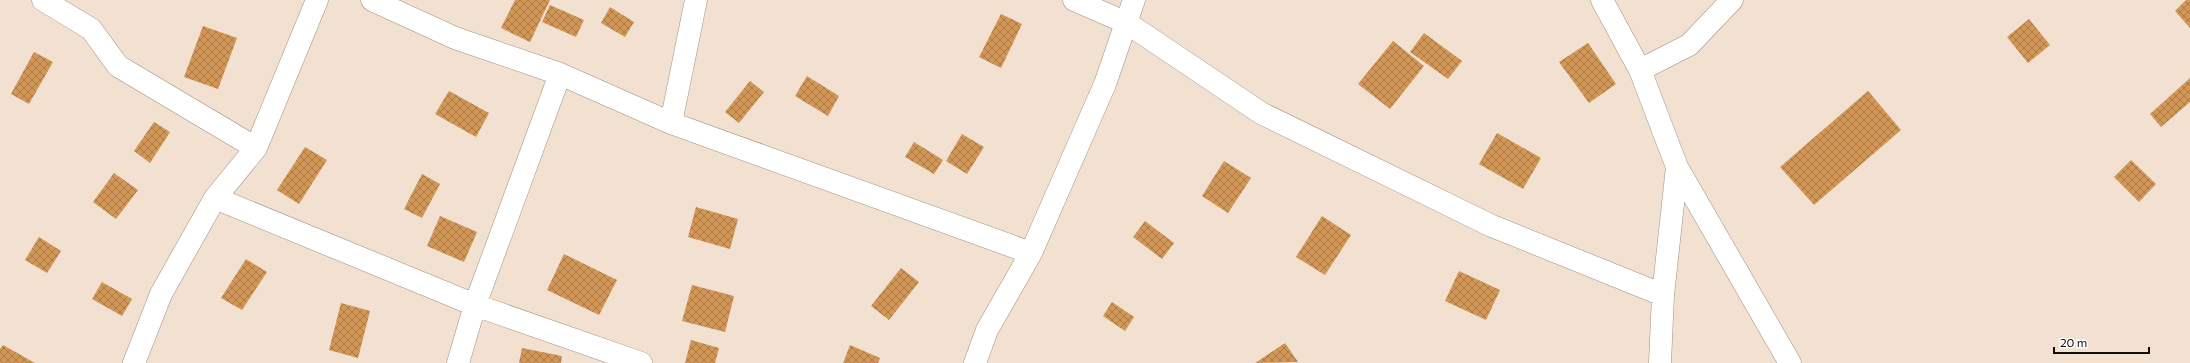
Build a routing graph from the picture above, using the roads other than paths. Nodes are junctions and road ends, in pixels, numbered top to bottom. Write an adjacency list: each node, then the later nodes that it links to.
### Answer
1 (44, 0): 13 (street)
2 (317, 0): 13 (street)
3 (372, 0): 11 (street)
4 (696, 0): 12 (street)
5 (1074, 0): 9 (street)
6 (1134, 0): 9 (street)
7 (1602, 0): 10 (street)
8 (1732, 0): 10 (street)
9 (1127, 23): 16 (street); 17 (street)
10 (1640, 70): 14 (street)
11 (560, 74): 12 (street); 18 (street)
12 (671, 123): 16 (street)
13 (256, 148): 15 (street)
14 (1677, 167): 17 (street); 24 (street)
15 (215, 198): 18 (street); 19 (street)
16 (1031, 253): 22 (street)
17 (1663, 295): 23 (street)
18 (476, 305): 20 (street); 21 (street)
19 (134, 363)
20 (458, 363)
21 (641, 363)
22 (975, 363)
23 (1660, 363)
24 (1790, 363)

